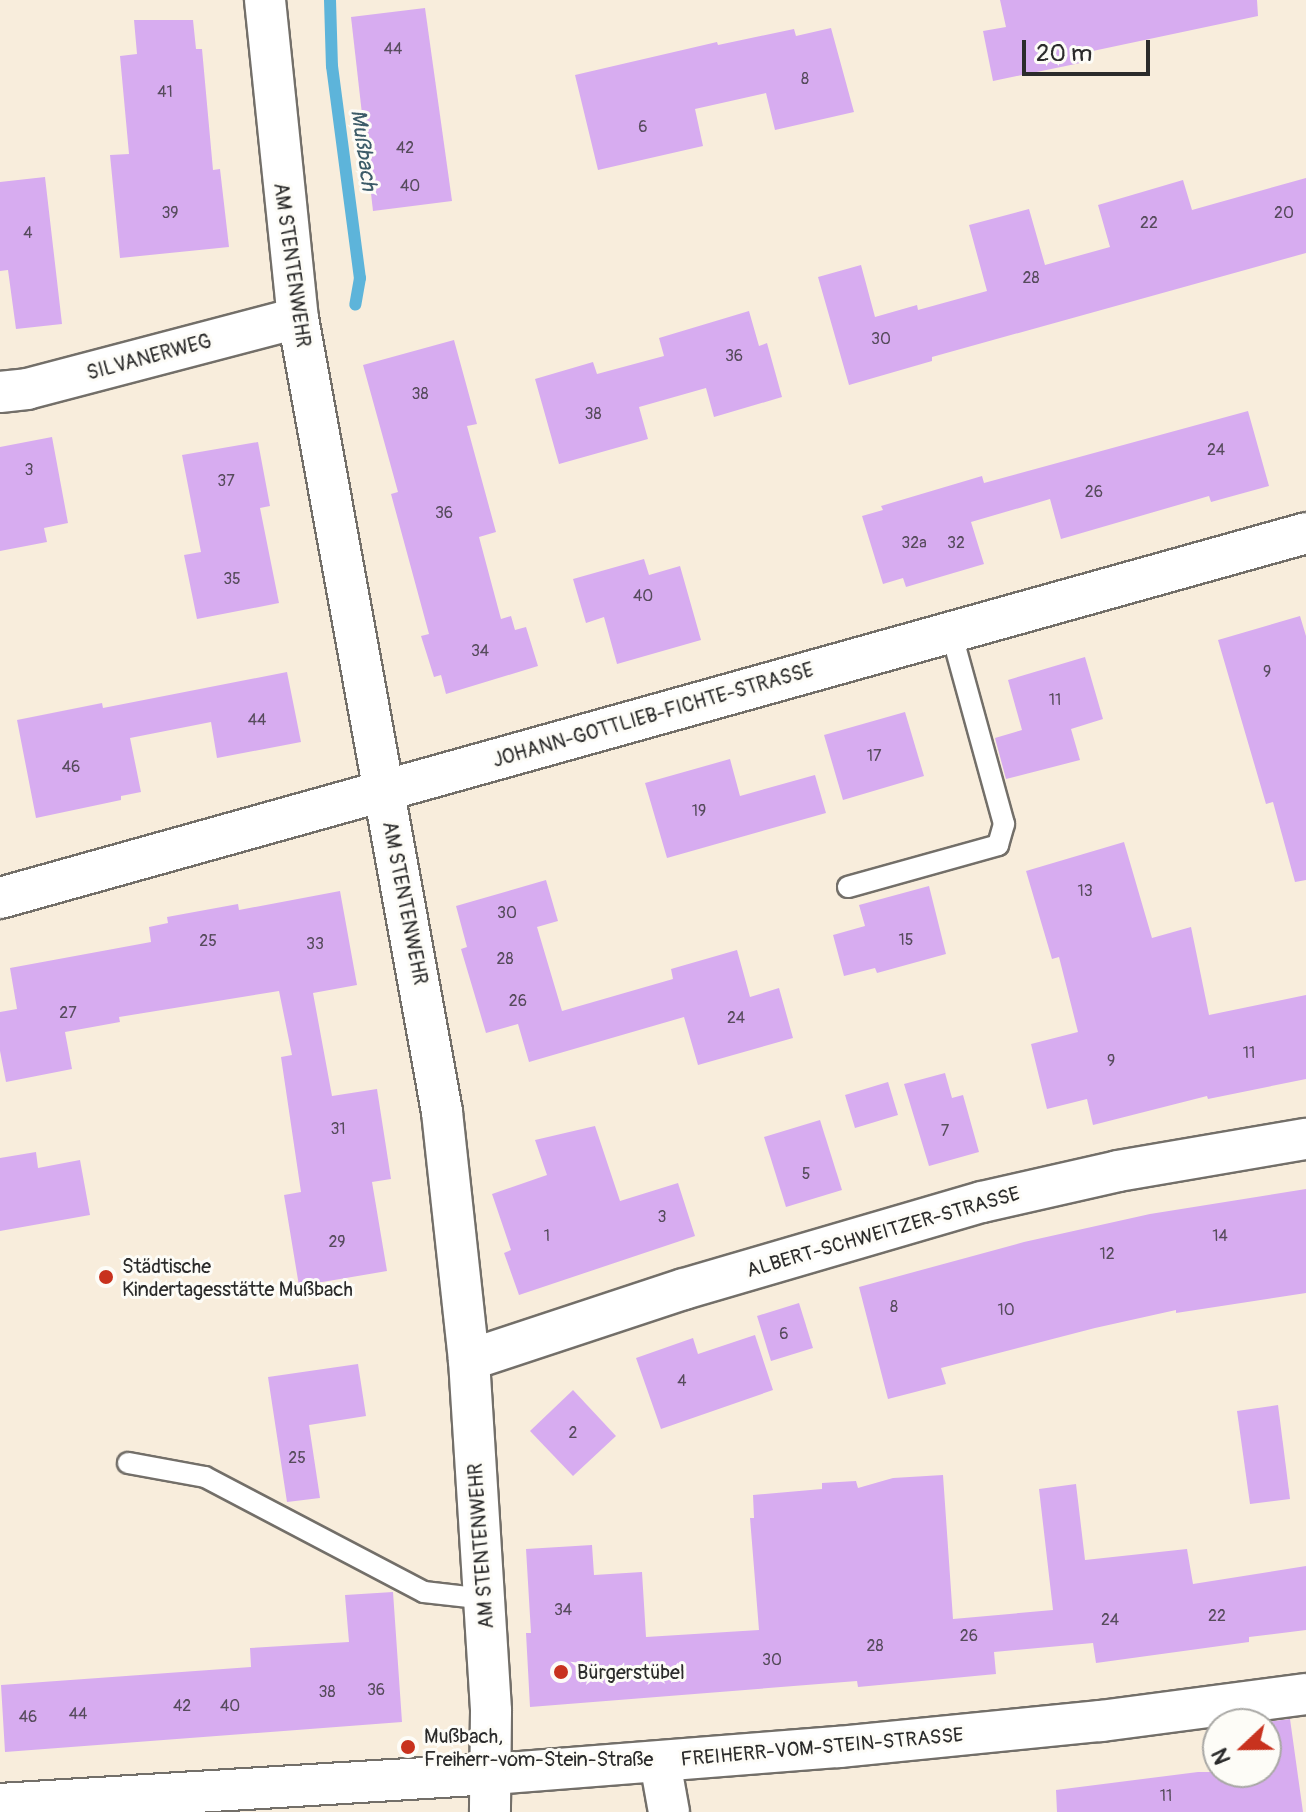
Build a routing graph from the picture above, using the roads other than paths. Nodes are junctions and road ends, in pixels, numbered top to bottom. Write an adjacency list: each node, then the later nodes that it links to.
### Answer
1 (265, 0): 2 (street, AM STENTENWEHR)
2 (298, 318): 3 (street, SILVANERWEG); 6 (street, AM STENTENWEHR)
3 (0, 392)
4 (1306, 533): 5 (street, JOHANN-GOTTLIEB-FICHTE-STRASSE)
5 (951, 632): 6 (street, JOHANN-GOTTLIEB-FICHTE-STRASSE); 7 (lane)
6 (383, 790): 8 (street, JOHANN-GOTTLIEB-FICHTE-STRASSE); 10 (street, AM STENTENWEHR)
7 (848, 887)
8 (0, 898)
9 (1306, 1139): 10 (street, ALBERT-SCHWEITZER-STRASSE)
10 (469, 1360): 12 (street, AM STENTENWEHR)
11 (128, 1463): 12 (lane)
12 (485, 1599): 15 (street, AM STENTENWEHR)
13 (1306, 1694): 14 (street, FREIHERR-VOM-STEIN-STRASSE)
14 (660, 1762): 15 (street, FREIHERR-VOM-STEIN-STRASSE); 17 (street)
15 (492, 1793): 16 (street, FREIHERR-VOM-STEIN-STRASSE)
16 (0, 1804)
17 (669, 1812)

